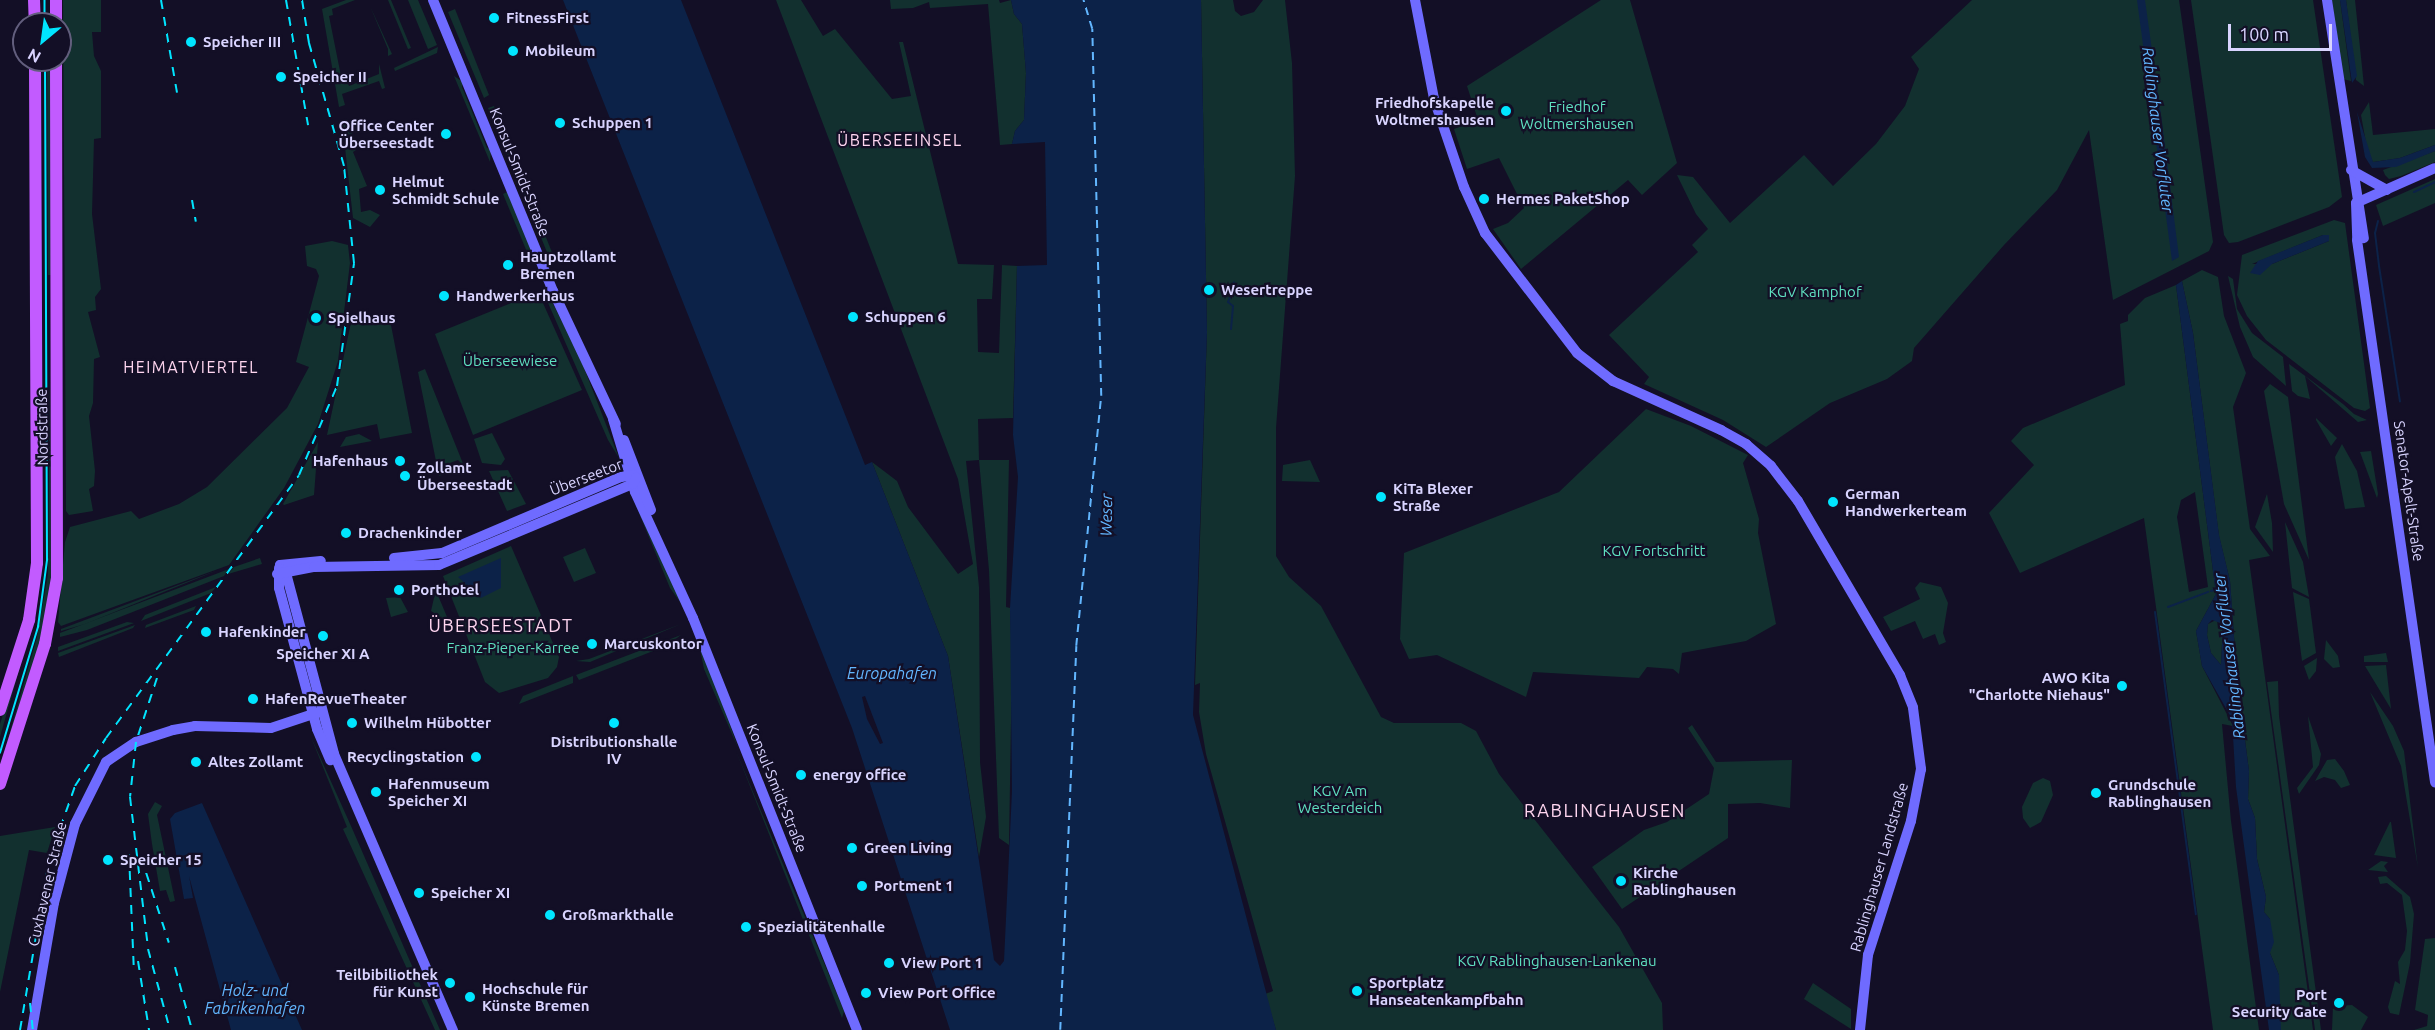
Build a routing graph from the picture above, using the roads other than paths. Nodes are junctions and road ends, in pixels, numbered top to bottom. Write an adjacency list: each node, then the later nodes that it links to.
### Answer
1 (433, 0): 10 (street, Konsul-Smidt-Straße)
2 (1414, 0): 18 (street, Rablinghauser Landstraße)
3 (2327, 0): 7 (street, Senator-Apelt-Straße)
4 (35, 72): 11 (main road, Nordstraße)
5 (56, 72): 14 (main road, Nordstraße)
6 (2435, 168): 8 (street)
7 (2352, 170): 8 (street); 9 (street, Senator-Apelt-Straße)
8 (2387, 190): 9 (street)
9 (2356, 203): 13 (street, Senator-Apelt-Straße)
10 (633, 478): 12 (street, Überseetor); 17 (street, Konsul-Smidt-Straße)
11 (0, 710)
12 (318, 712): 15 (street, Cuxhavener Straße); 16 (street)
13 (2435, 782)
14 (0, 784)
15 (33, 1030)
16 (453, 1030)
17 (857, 1030)
18 (1860, 1030)

